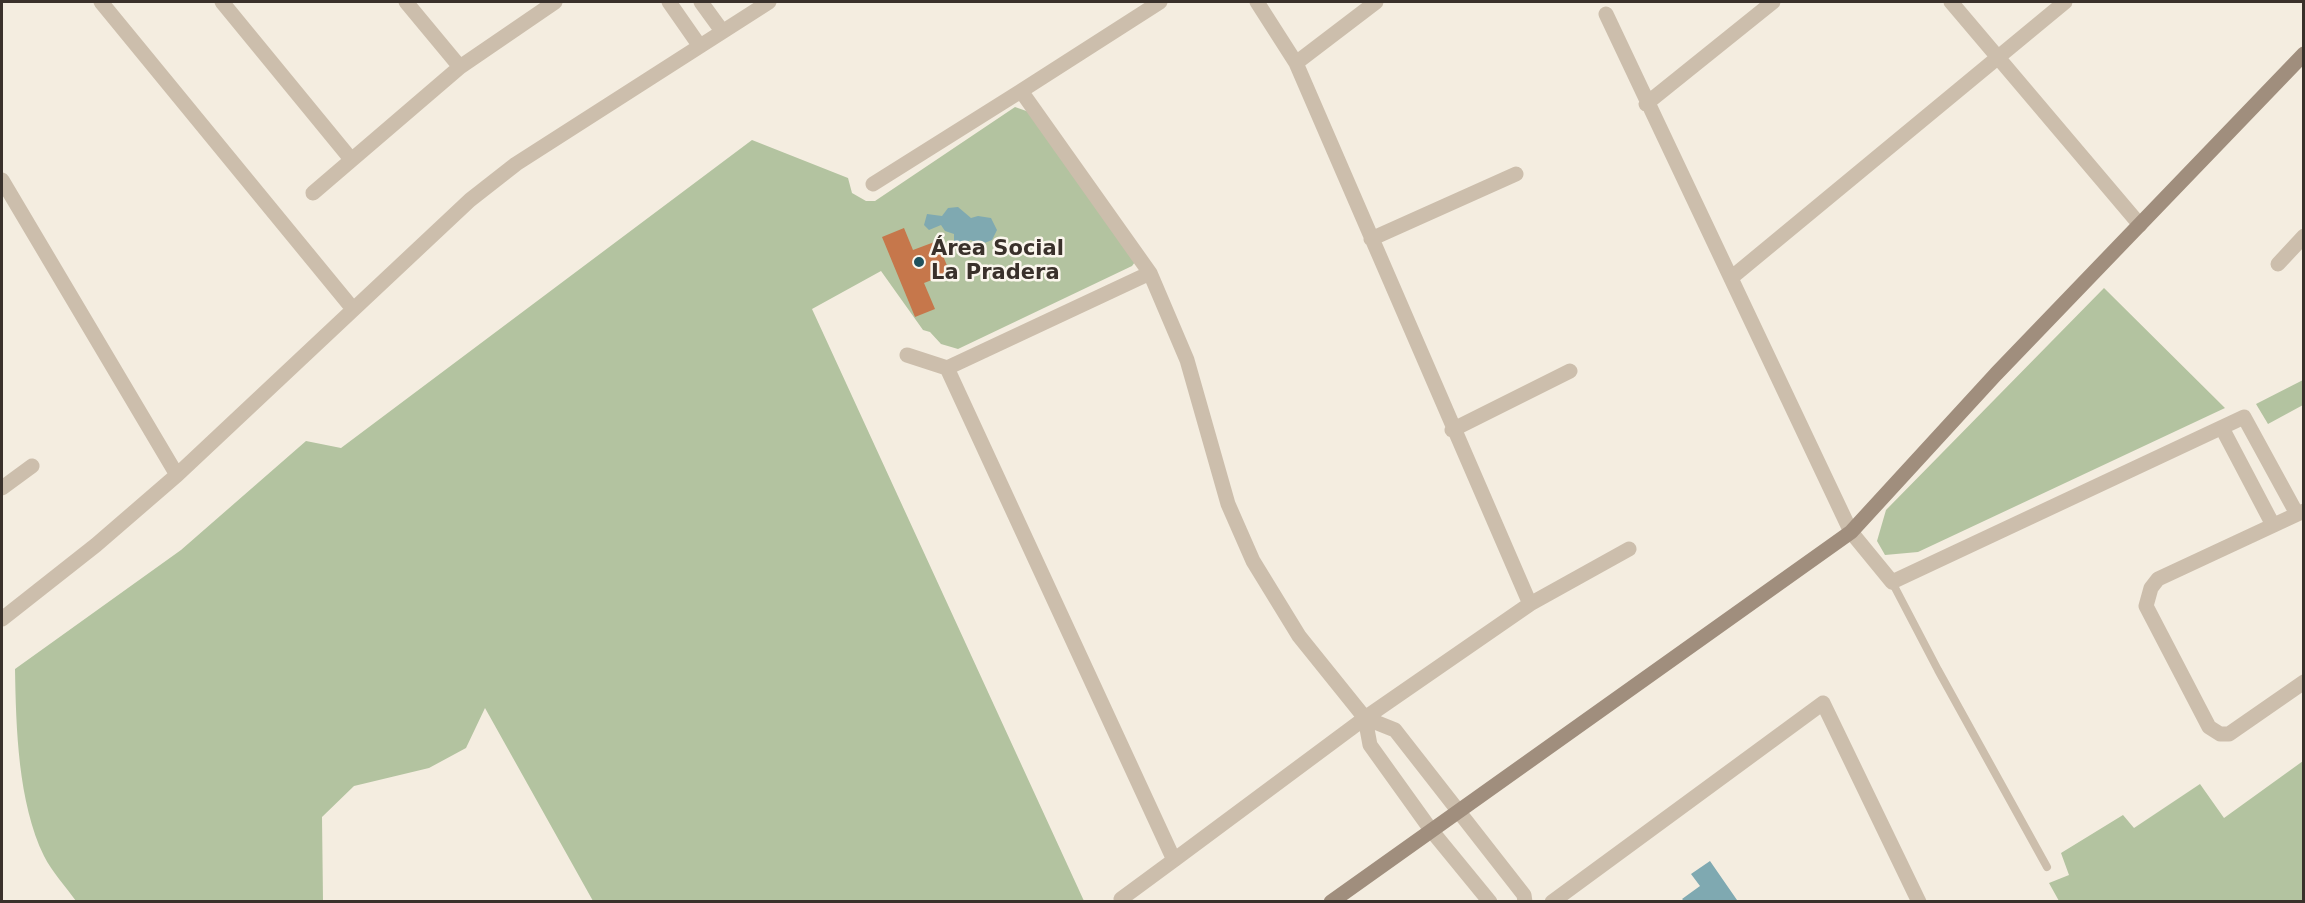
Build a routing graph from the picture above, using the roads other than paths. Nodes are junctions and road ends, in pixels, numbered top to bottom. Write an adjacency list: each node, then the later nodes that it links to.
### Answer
1 (101, 2): 34 (street)
2 (222, 2): 23 (street)
3 (406, 2): 20 (street)
4 (555, 2): 20 (street)
5 (669, 2): 16 (street)
6 (701, 2): 15 (street)
7 (769, 2): 15 (street)
8 (1160, 2): 21 (street)
9 (1257, 2): 19 (street)
10 (1376, 2): 19 (street)
11 (1773, 2): 22 (street)
12 (1951, 2): 18 (street)
13 (2065, 2): 18 (street)
14 (1606, 14): 22 (street)
15 (722, 31): 16 (street)
16 (699, 45): 34 (street)
17 (2304, 54): 28 (street)
18 (1997, 59): 28 (street); 33 (street)
19 (1296, 63): 30 (street)
20 (460, 67): 23 (street)
21 (1021, 92): 26 (street); 32 (street)
22 (1646, 104): 33 (street)
23 (350, 158): 27 (street)
24 (1516, 174): 30 (street)
25 (2, 180): 41 (street)
26 (873, 184)
27 (313, 193)
28 (2140, 225): 45 (street)
29 (2304, 236): 31 (street)
30 (1371, 239): 39 (street)
31 (2278, 264)
32 (1150, 273): 36 (street); 51 (street)
33 (1731, 278): 45 (street)
34 (353, 309): 41 (street)
35 (907, 355): 36 (street)
36 (947, 368): 54 (street)
37 (1570, 371): 39 (street)
38 (2222, 428): 43 (street); 44 (street); 47 (street)
39 (1452, 430): 48 (street)
40 (32, 466): 42 (street)
41 (177, 475): 49 (street)
42 (2, 488)
43 (2300, 512): 44 (street)
44 (2273, 525): 50 (street)
45 (1851, 532): 47 (street); 52 (street)
46 (1629, 549): 48 (street)
47 (1892, 582): 55 (lane)
48 (1530, 604): 51 (street)
49 (2, 619)
50 (2304, 682)
51 (1365, 718): 52 (street); 53 (street); 54 (street)
52 (1458, 810): 53 (street); 59 (street)
53 (1431, 830): 57 (street); 58 (street)
54 (1174, 860): 56 (street)
55 (2047, 867)
56 (1121, 899)
57 (1331, 902)
58 (1490, 902)
59 (1525, 902)
60 (1552, 902): 61 (street)
61 (1919, 902)

